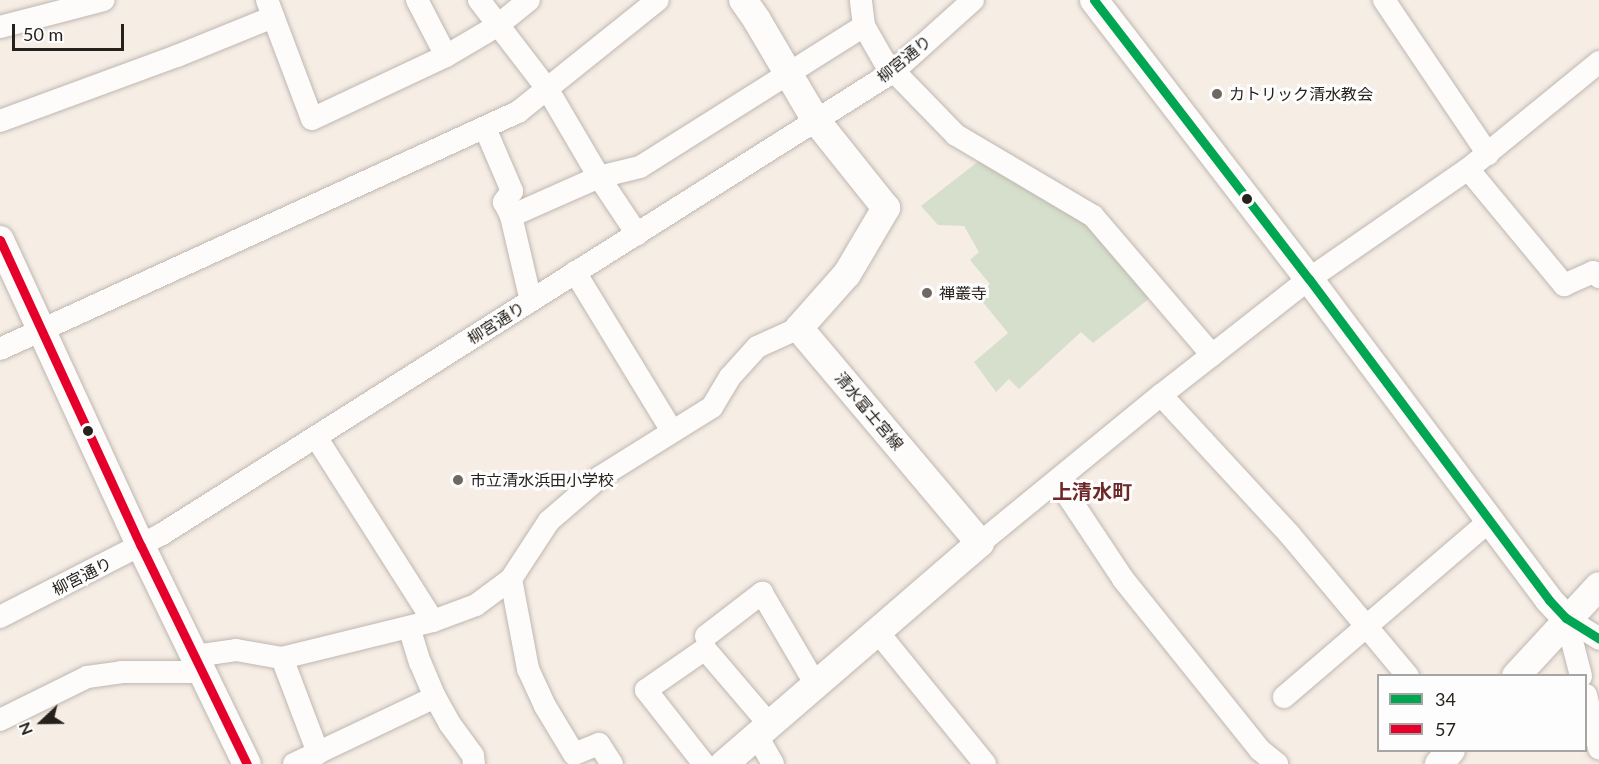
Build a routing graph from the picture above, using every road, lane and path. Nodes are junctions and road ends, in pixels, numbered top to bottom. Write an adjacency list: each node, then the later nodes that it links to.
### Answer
1 (104, 0): 14 (street)
2 (417, 0): 15 (street)
3 (478, 0): 12 (street)
4 (529, 0): 12 (street)
5 (658, 0): 19 (street)
6 (742, 0): 18 (main road)
7 (861, 0): 13 (street)
8 (973, 0): 16 (street, 柳宮通り)
9 (1094, 0): 31 (main road)
10 (1384, 0): 23 (street)
11 (270, 9): 15 (street); 21 (street)
12 (497, 26): 15 (street); 19 (street)
13 (864, 26): 16 (street); 18 (street)
14 (0, 27)
15 (446, 56)
16 (894, 71): 20 (street, 柳宮通り); 36 (street)
17 (1595, 72): 23 (street)
18 (789, 75): 20 (main road); 25 (street)
19 (548, 90): 22 (street); 25 (street)
20 (815, 119): 27 (street, 柳宮通り); 34 (main road)
21 (0, 121)
22 (485, 128): 26 (street); 33 (street)
23 (1488, 154): 24 (street)
24 (1468, 169): 30 (street); 31 (street)
25 (599, 177): 26 (street); 27 (street)
26 (511, 216): 32 (street)
27 (637, 234): 29 (street, 柳宮通り)
28 (0, 240): 33 (main road)
29 (575, 273): 32 (street, 柳宮通り); 38 (street)
30 (1599, 277)
31 (1309, 279): 36 (street); 41 (main road)
32 (531, 301): 39 (street, 柳宮通り)
33 (42, 328): 35 (street); 43 (main road)
34 (799, 328): 38 (street); 42 (main road, 清水富士宮線)
35 (0, 349)
36 (1212, 355): 37 (street)
37 (1161, 395): 40 (street); 49 (street)
38 (672, 431): 44 (street)
39 (316, 437): 43 (street, 柳宮通り); 48 (street)
40 (1058, 480): 42 (street); 76 (street)
41 (1489, 521): 47 (main road); 49 (street)
42 (980, 543): 51 (main road)
43 (141, 546): 46 (street, 柳宮通り); 55 (main road)
44 (511, 579): 48 (street); 71 (street)
45 (1599, 586): 47 (main road)
46 (0, 617)
47 (1566, 618): 53 (street); 57 (main road); 58 (street)
48 (433, 621): 50 (street)
49 (1366, 626): 56 (street); 61 (street)
50 (409, 627): 54 (street); 60 (street)
51 (877, 631): 59 (main road); 75 (street)
52 (706, 636): 59 (street)
53 (1599, 639)
54 (282, 658): 55 (street); 67 (street)
55 (199, 664): 63 (street); 68 (main road)
56 (1407, 674)
57 (1517, 674)
58 (1581, 674)
59 (816, 685): 64 (main road)
60 (435, 697): 67 (street); 70 (street)
61 (1284, 697)
62 (1587, 698): 65 (street)
63 (0, 720)
64 (764, 731): 72 (street); 73 (main road); 74 (street)
65 (1599, 748)
66 (1449, 752): 77 (main road)
67 (318, 753): 69 (street)
68 (247, 764)
69 (294, 764)
70 (474, 764)
71 (612, 764)
72 (704, 764)
73 (724, 764)
74 (773, 764)
75 (985, 764)
76 (1277, 764)
77 (1439, 764)

